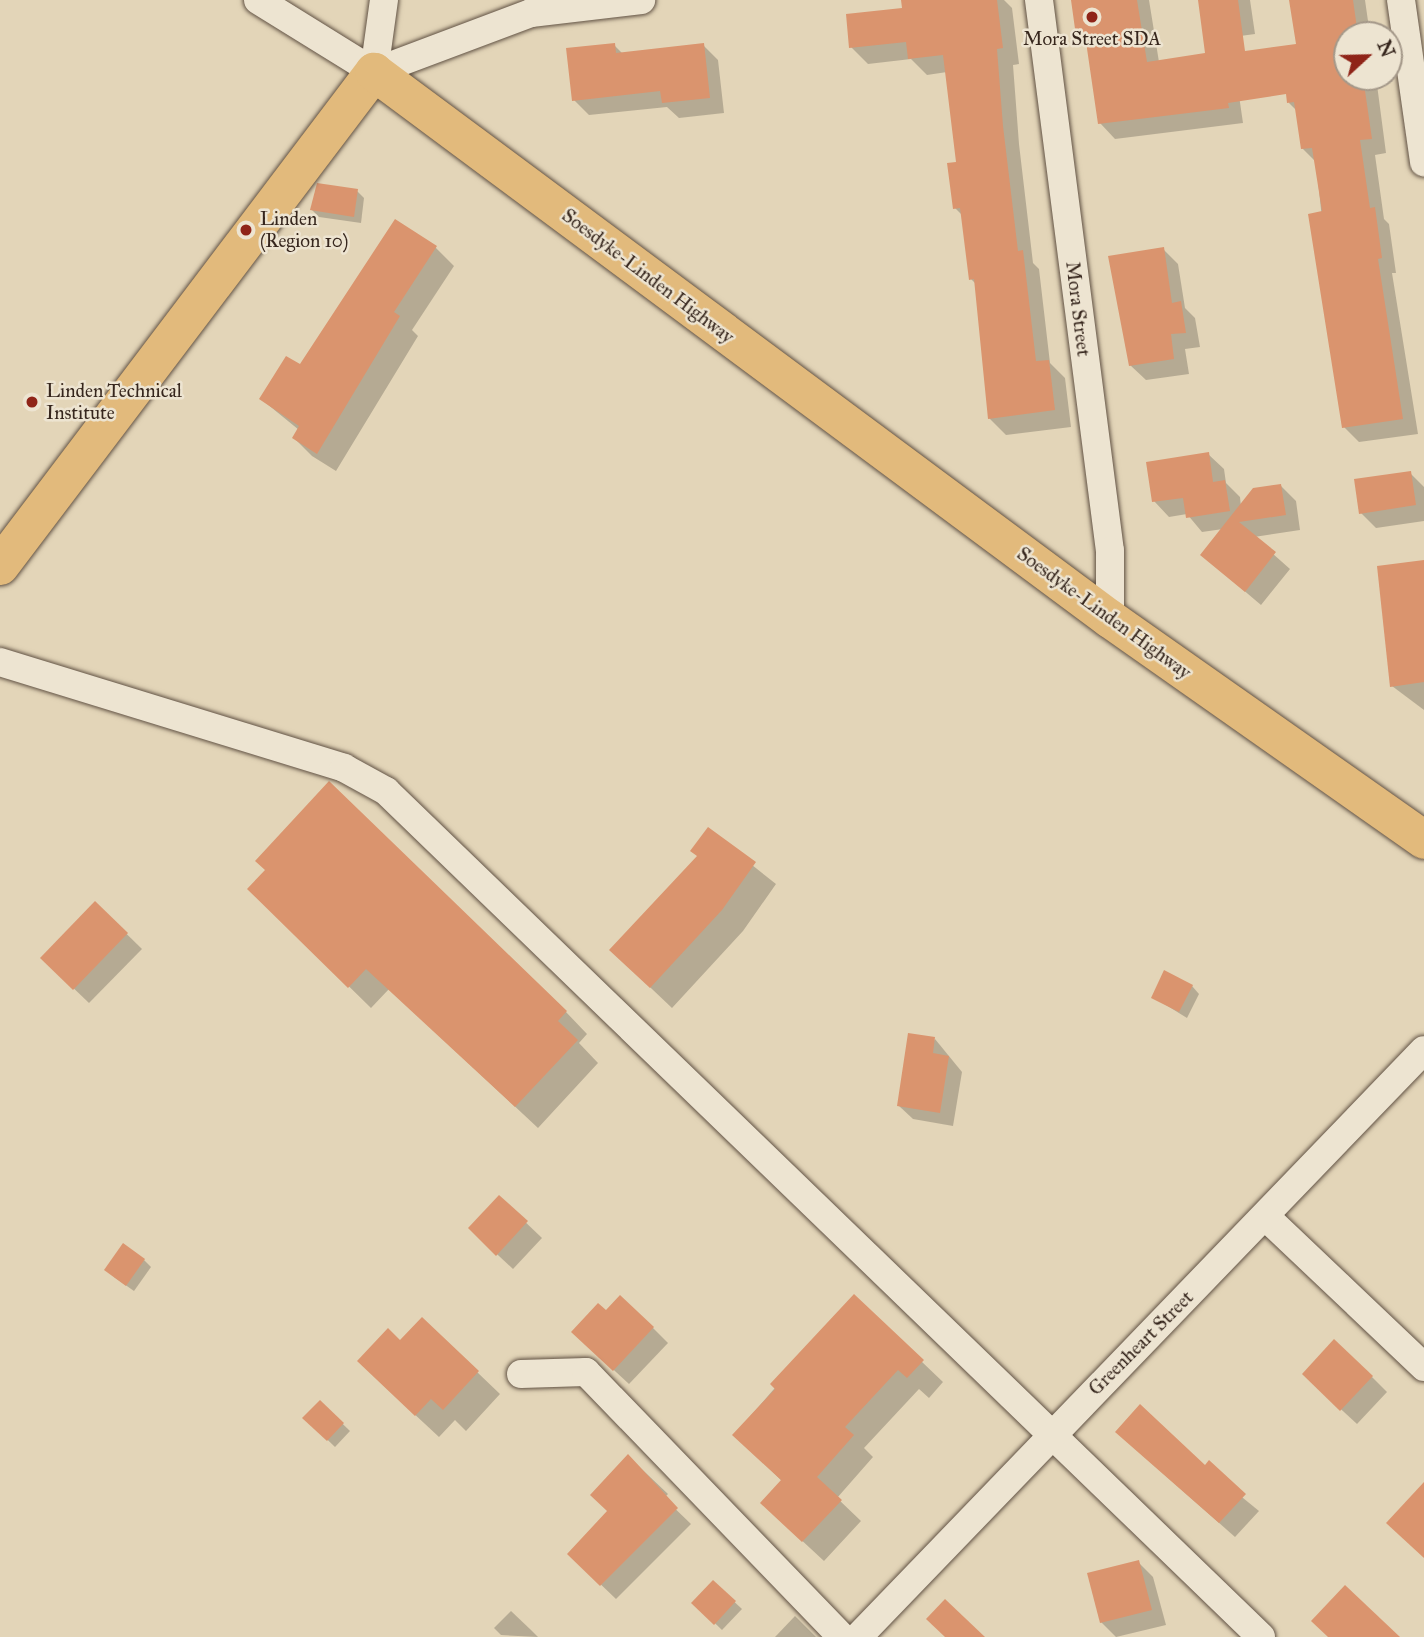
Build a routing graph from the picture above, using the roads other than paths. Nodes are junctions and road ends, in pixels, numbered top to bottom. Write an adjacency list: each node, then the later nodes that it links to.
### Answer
1 (258, 0): 6 (street)
2 (384, 0): 6 (street)
3 (641, 0): 6 (street)
4 (1039, 0): 9 (street, Mora Street)
5 (1401, 0): 7 (street)
6 (374, 72): 8 (main road); 9 (main road, Soesdyke-Linden Highway)
7 (1424, 162)
8 (0, 566)
9 (1110, 619): 11 (main road, Soesdyke-Linden Highway)
10 (0, 662): 16 (street)
11 (1424, 840)
12 (1424, 1050): 13 (street, Greenheart Street)
13 (1266, 1217): 14 (street); 16 (street, Greenheart Street)
14 (1424, 1367)
15 (521, 1374): 17 (street)
16 (1052, 1434): 18 (street, Greenheart Street); 19 (street)
17 (842, 1637)
18 (858, 1637)
19 (1261, 1637)

